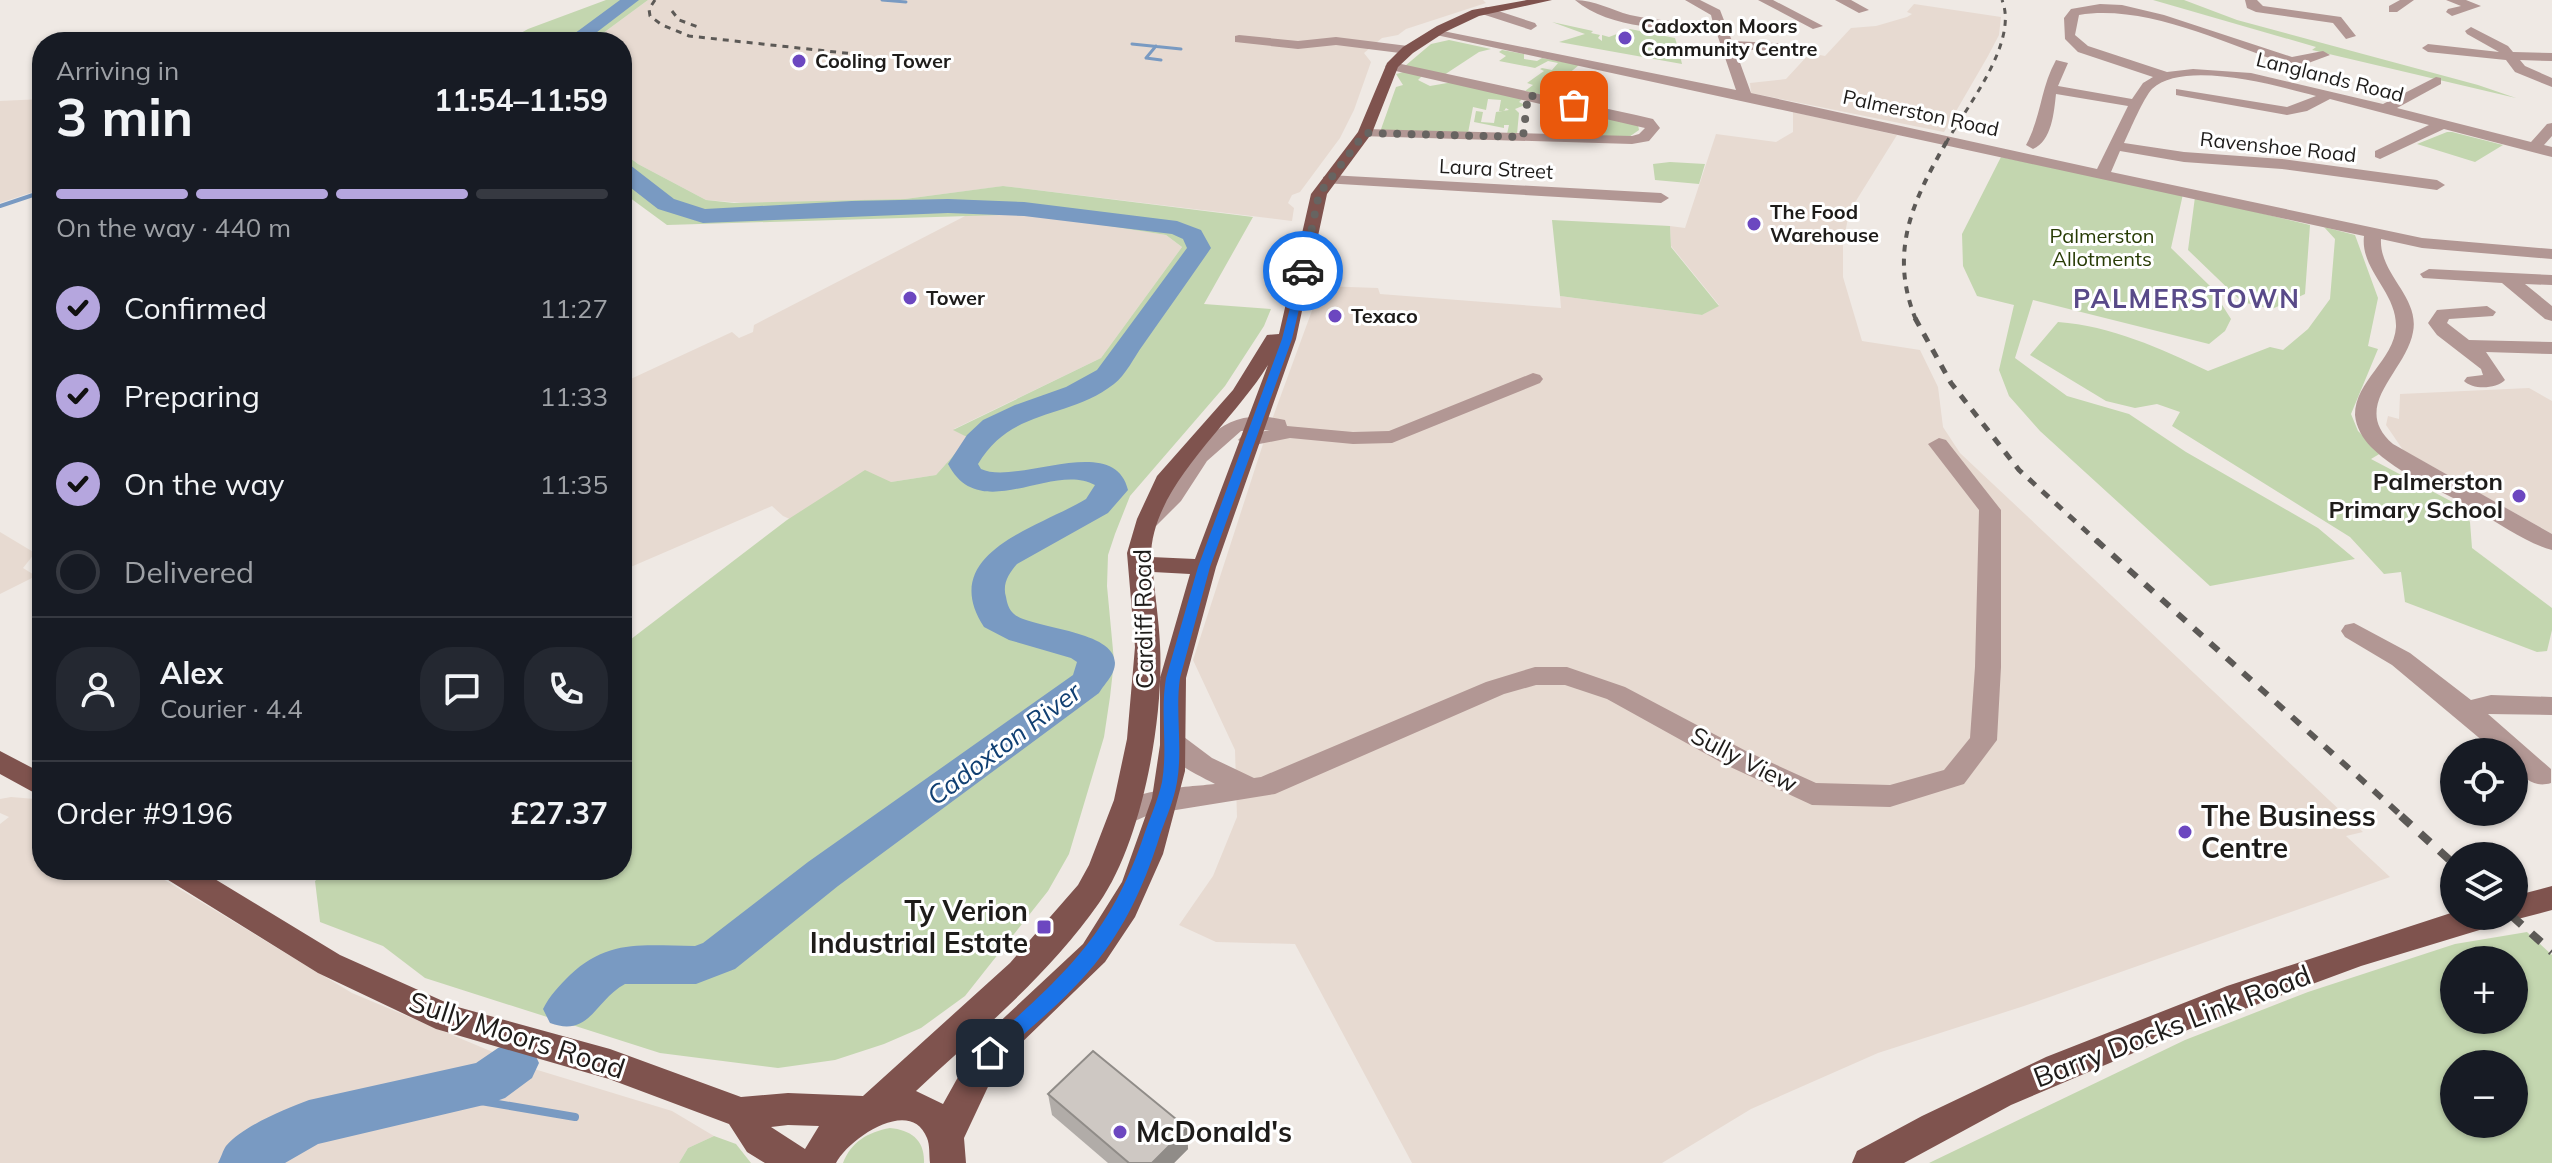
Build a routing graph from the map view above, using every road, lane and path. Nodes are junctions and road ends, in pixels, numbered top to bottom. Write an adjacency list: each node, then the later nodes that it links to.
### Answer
1 (1546, 0): 12 (main road, Cardiff Road)
2 (1581, 0): 15 (street)
3 (1691, 0): 15 (street)
4 (1764, 0): 14 (street)
5 (1841, 0): 11 (street)
6 (2087, 0): 9 (street)
7 (2251, 0): 18 (street)
8 (2408, 0): 10 (street)
9 (2100, 8): 19 (street); 33 (street)
10 (2393, 9)
11 (1863, 10)
12 (1486, 11): 13 (street); 17 (main road, Cardiff Road)
13 (1531, 26)
14 (1817, 26)
15 (1719, 27): 23 (street)
16 (2471, 31): 28 (street)
17 (1433, 33): 20 (street, Palmerston Road); 24 (main road, Cardiff Road)
18 (2350, 36)
19 (2216, 37): 22 (street); 30 (street)
20 (1460, 38): 24 (street, Palmerston Road); 40 (street, Palmerston Road)
21 (1239, 39): 24 (street, Palmerston Road)
22 (2191, 42)
23 (1725, 45): 25 (street); 40 (street)
24 (1412, 46): 32 (main road, Cardiff Road)
25 (1795, 48)
26 (2428, 48): 28 (street)
27 (2323, 55): 30 (street)
28 (2512, 57): 29 (street); 36 (street)
29 (2552, 57)
30 (2291, 61): 35 (street)
31 (2061, 63): 37 (street)
32 (1392, 66): 43 (street); 46 (main road, Cardiff Road)
33 (2167, 77): 35 (street, Langlands Road); 41 (street)
34 (2436, 81): 42 (street)
35 (2282, 83): 39 (street, Langlands Road)
36 (2552, 83)
37 (2050, 89): 41 (street); 47 (street)
38 (2181, 92): 39 (street)
39 (2328, 95): 42 (street, Langlands Road)
40 (1745, 96): 52 (street, Palmerston Road)
41 (2138, 104): 48 (street)
42 (2383, 110): 44 (street, Langlands Road)
43 (1526, 116): 43 (street); 46 (street)
44 (2441, 125): 49 (street, Langlands Road); 51 (street)
45 (2552, 127): 49 (street)
46 (1365, 133): 53 (main road, Cardiff Road)
47 (2033, 145)
48 (2116, 146): 52 (street); 54 (street, Ravenshoe Road)
49 (2534, 148): 50 (street, Langlands Road)
50 (2552, 152)
51 (2380, 154)
52 (2102, 174): 56 (street, Palmerston Road)
53 (1329, 180): 55 (street, Laura Street); 64 (main road, Cardiff Road)
54 (2437, 185)
55 (1661, 198)
56 (2373, 232): 57 (street, Palmerston Road); 73 (street)
57 (2474, 249): 58 (street, Palmerston Road); 60 (street)
58 (2552, 254)
59 (2429, 274): 60 (street)
60 (2508, 278): 61 (street); 63 (street)
61 (2552, 280)
62 (2487, 312): 66 (street)
63 (2552, 315)
64 (1290, 320): 70 (main road, Cardiff Road); 72 (main road, Cardiff Road)
65 (2447, 345): 66 (street)
66 (2470, 346): 67 (street); 69 (street)
67 (2552, 348)
68 (1533, 379): 70 (street)
69 (2474, 381)
70 (1252, 431): 72 (street); 75 (main road, Cardiff Road)
71 (1939, 444): 83 (street, Sully View)
72 (1148, 521): 74 (main road, Cardiff Road)
73 (2552, 543)
74 (1139, 564): 75 (main road); 85 (main road, Cardiff Road)
75 (1204, 567): 79 (main road, Cardiff Road)
76 (2354, 631): 78 (street)
77 (2552, 706): 78 (street)
78 (2466, 710): 81 (street)
79 (1174, 744): 83 (street); 84 (main road, Cardiff Road)
80 (0, 761): 82 (main road)
81 (2541, 776)
82 (32, 781)
83 (1252, 789): 84 (street, Sully View)
84 (1165, 801): 85 (street, Sully View); 92 (main road, Cardiff Road)
85 (1123, 815): 90 (main road, Cardiff Road)
86 (192, 880): 91 (main road, Sully Moors Road)
87 (2552, 898): 88 (main road)
88 (2528, 904)
89 (2440, 929): 95 (main road, Barry Docks Link Road)
90 (870, 1109): 91 (main road, Sully Moors Road); 92 (main road, Sully Moors Road); 94 (main road, Cardiff Road)
91 (741, 1113): 93 (main road, Sully Moors Road)
92 (953, 1153)
93 (796, 1163)
94 (817, 1163)
95 (1870, 1163)

